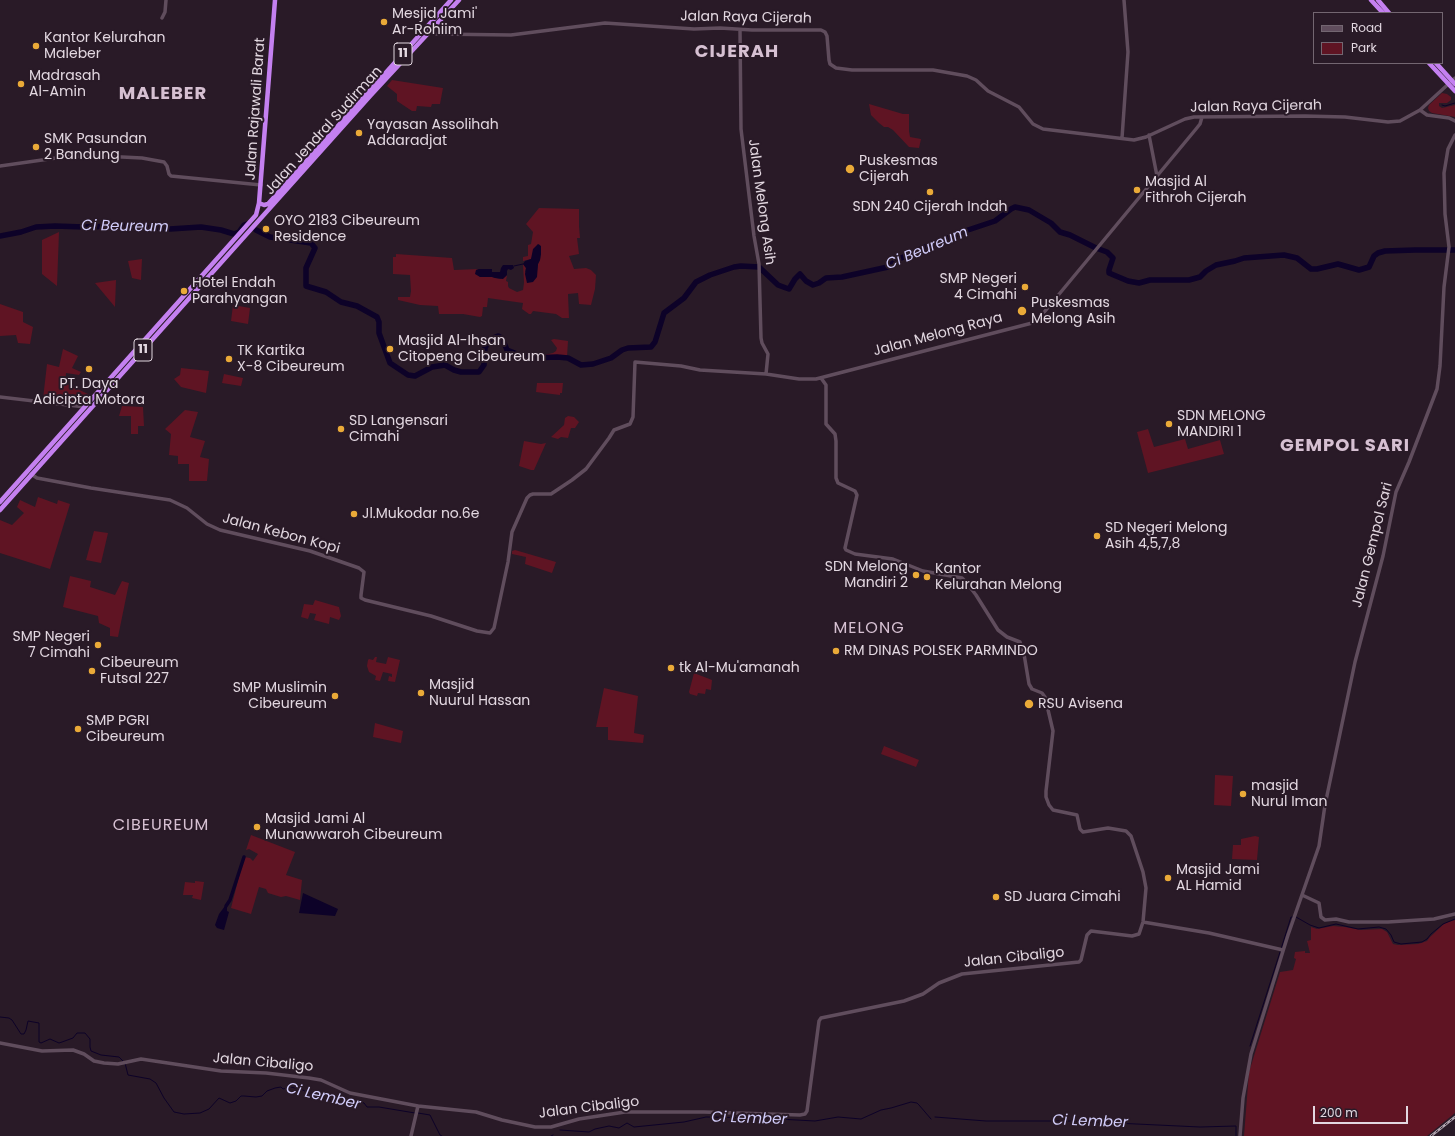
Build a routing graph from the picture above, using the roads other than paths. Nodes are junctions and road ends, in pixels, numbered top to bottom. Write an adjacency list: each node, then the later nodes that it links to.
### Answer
1 (166, 0): 10 (main road)
2 (275, 0): 27 (highway, Jalan Rajawali Barat / 11)
3 (451, 0): 12 (highway, Jalan Jendral Sudirman / 11)
4 (459, 0): 12 (highway, Jalan Jendral Sudirman / 11)
5 (1124, 0): 23 (main road)
6 (1371, 0): 8 (highway)
7 (1378, 0): 9 (highway)
8 (1381, 12)
9 (1388, 12)
10 (162, 18)
11 (740, 30): 12 (main road, Jalan Raya Cijerah); 23 (main road, Jalan Raya Cijerah); 30 (main road, Jalan Melong Asih)
12 (428, 31): 24 (highway, Jalan Jendral Sudirman / 11)
13 (1430, 64): 17 (highway)
14 (1437, 64): 16 (highway)
15 (1455, 78): 18 (main road, Jalan Raya Cijerah)
16 (1455, 84)
17 (1455, 91)
18 (1420, 110): 19 (main road, Jalan Raya Cijerah); 20 (main road)
19 (1202, 117): 21 (main road, Jalan Raya Cijerah); 26 (main road, Jalan Melong Raya)
20 (1455, 121)
21 (1149, 135): 23 (main road, Jalan Raya Cijerah); 26 (main road)
22 (1455, 135): 37 (main road, Jalan Gempol Sari)
23 (1122, 138)
24 (315, 154): 28 (highway, Jalan Jendral Sudirman / 11); 29 (highway, Jalan Jendral Sudirman / 11)
25 (0, 166): 27 (main road)
26 (1158, 176): 31 (main road, Jalan Melong Raya)
27 (261, 185): 28 (highway, Jalan Rajawali Barat / 11)
28 (259, 203): 29 (highway, Jalan Rajawali Barat / 11)
29 (254, 222): 33 (highway, 11); 34 (highway, 11)
30 (766, 374): 31 (main road, Jalan Melong Raya); 34 (main road, Jalan Kebon Kopi)
31 (822, 378): 39 (main road)
32 (0, 397): 33 (main road)
33 (85, 407): 34 (highway, 11)
34 (29, 473): 35 (highway, 11); 36 (highway, 11)
35 (0, 502)
36 (0, 510)
37 (1302, 895): 38 (main road); 40 (main road, Jalan Gempol Sari)
38 (1455, 914)
39 (1143, 922): 40 (main road); 42 (main road, Jalan Cibaligo)
40 (1281, 949): 44 (main road, Jalan Gempol Sari)
41 (0, 1043): 42 (main road, Jalan Cibaligo)
42 (418, 1106): 43 (main road)
43 (411, 1136)
44 (1240, 1136)

